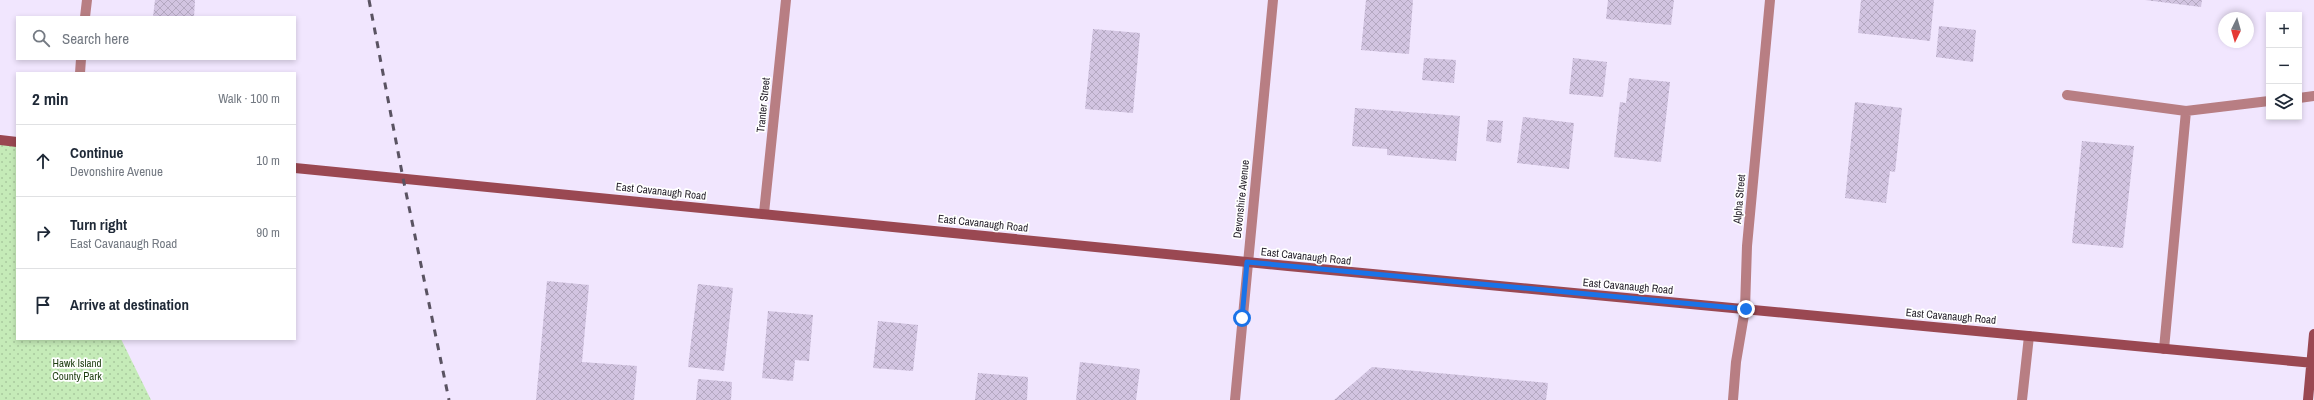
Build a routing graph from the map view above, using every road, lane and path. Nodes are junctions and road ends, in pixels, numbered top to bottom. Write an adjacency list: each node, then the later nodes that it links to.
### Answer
1 (87, 0): 5 (street)
2 (786, 0): 16 (street, Tranter Street)
3 (1273, 0): 17 (street, Devonshire Avenue)
4 (1770, 0): 18 (street, Alpha Street)
5 (85, 16)
6 (81, 60): 7 (street)
7 (80, 72)
8 (2067, 95): 12 (street)
9 (2314, 96): 10 (street)
10 (2302, 98)
11 (2266, 101): 12 (street)
12 (2186, 111): 21 (street)
13 (0, 140): 14 (street)
14 (16, 142)
15 (296, 168): 16 (street, East Cavanaugh Road)
16 (764, 213): 17 (street, East Cavanaugh Road)
17 (1247, 262): 18 (street, East Cavanaugh Road); 23 (street, Devonshire Avenue)
18 (1746, 309): 20 (street, East Cavanaugh Road); 24 (street, Alpha Street)
19 (2314, 334): 22 (street)
20 (2029, 336): 21 (street, East Cavanaugh Road); 25 (street)
21 (2164, 349): 22 (street, East Cavanaugh Road)
22 (2313, 363): 26 (street)
23 (1235, 400)
24 (1732, 400)
25 (2022, 400)
26 (2308, 400)

